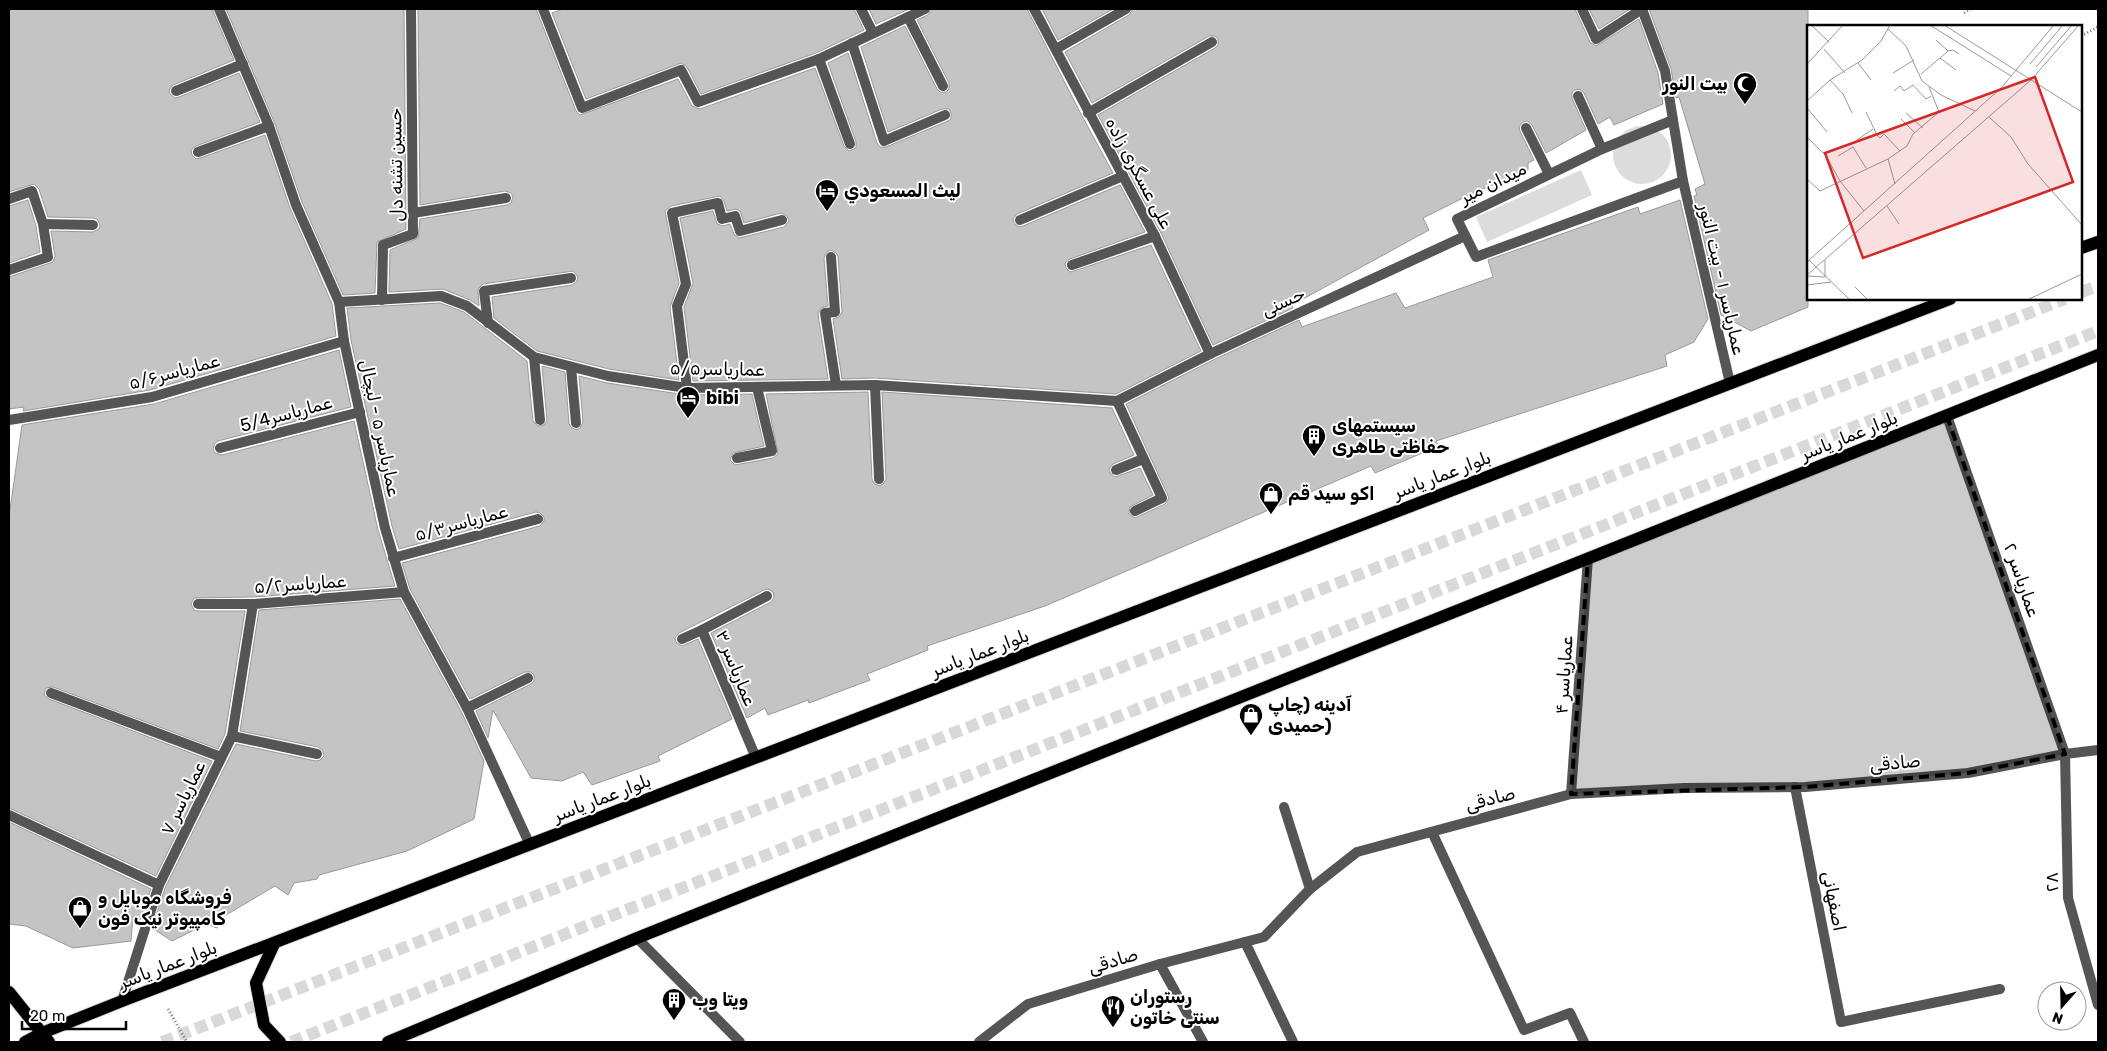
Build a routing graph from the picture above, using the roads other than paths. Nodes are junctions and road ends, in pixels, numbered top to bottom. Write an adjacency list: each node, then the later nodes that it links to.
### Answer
1 (219, 9): 16 (street, عماریاسر ۵ - لبچال)
2 (411, 9): 33 (street, حسین تشنه دل)
3 (861, 9): 11 (street)
4 (925, 9): 10 (street)
5 (1034, 9): 14 (street, علی عسگری زاده)
6 (1126, 9): 14 (street)
7 (1582, 9): 8 (street)
8 (1642, 9): 22 (street)
9 (547, 10): 15 (street)
10 (908, 17): 11 (street); 17 (street)
11 (873, 33): 13 (street)
12 (1212, 42): 20 (street)
13 (852, 43): 15 (street); 21 (street)
14 (1056, 49): 20 (street, علی عسگری زاده)
15 (819, 59): 25 (street)
16 (242, 64): 18 (street); 23 (street, عماریاسر ۵ - لبچال)
17 (943, 86)
18 (176, 91)
19 (1578, 96): 26 (street)
20 (1088, 113): 29 (street, علی عسگری زاده)
21 (945, 115)
22 (1673, 120): 26 (street, میدان میر); 30 (street)
23 (269, 126): 27 (street); 48 (street, عماریاسر ۵ - لبچال)
24 (1526, 128): 28 (street)
25 (850, 144)
26 (1602, 149): 28 (street, میدان میر)
27 (198, 152)
28 (1549, 174): 39 (street, میدان میر)
29 (1123, 176): 35 (street); 38 (street, علی عسگری زاده)
30 (1683, 181): 39 (street, میدان میر); 55 (street, عماریاسر ۱ - بیت النور)
31 (9, 198): 36 (street)
32 (506, 198): 33 (street)
33 (413, 213): 46 (street, حسین تشنه دل)
34 (782, 220): 59 (street)
35 (1020, 220)
36 (43, 224): 37 (street); 44 (street)
37 (93, 225)
38 (1154, 236): 43 (street); 51 (street, علی عسگری زاده)
39 (1465, 236): 51 (street, حسنی)
40 (2098, 242): 41 (main road)
41 (2082, 248)
42 (831, 257): 56 (street)
43 (1072, 266)
44 (9, 270)
45 (571, 278): 49 (street)
46 (382, 300): 48 (street, عماریاسر۵/۵); 49 (street, عماریاسر۵/۵)
47 (1947, 300): 55 (main road, بلوار عمار یاسر)
48 (339, 302): 50 (street, عماریاسر ۵ - لبچال)
49 (488, 323): 53 (street, عماریاسر۵/۵)
50 (344, 341): 61 (street, عماریاسر ۵ - لبچال); 63 (street, عماریاسر۵/۶)
51 (1210, 354): 60 (street, حسنی)
52 (2098, 355): 62 (main road, بلوار عمار یاسر)
53 (534, 358): 54 (street, عماریاسر۵/۵); 64 (street)
54 (571, 367): 59 (street, عماریاسر۵/۵); 65 (street)
55 (1730, 384): 89 (main road, بلوار عمار یاسر)
56 (836, 385): 57 (street, عماریاسر۵/۵); 58 (street, عماریاسر۵/۵)
57 (875, 385): 60 (street, عماریاسر۵/۵); 70 (street)
58 (757, 387): 59 (street, عماریاسر۵/۵); 67 (street)
59 (687, 388)
60 (1117, 401): 68 (street)
61 (360, 412): 66 (street, عماریاسر5/4); 73 (street, عماریاسر ۵ - لبچال)
62 (1947, 416): 74 (main road, بلوار عمار یاسر); 87 (street, عماریاسر ۲)
63 (9, 420)
64 (540, 420)
65 (576, 422)
66 (220, 448)
67 (737, 458)
68 (1143, 458): 69 (street); 71 (street)
69 (1116, 470)
70 (879, 479)
71 (1135, 511)
72 (538, 519): 73 (street, عماریاسر۵/۳)
73 (393, 558): 75 (street, عماریاسر ۵ - لبچال)
74 (1588, 558): 91 (street, عماریاسر ۴); 98 (main road, بلوار عمار یاسر)
75 (404, 592): 78 (street, عماریاسر۵/۲); 83 (street, عماریاسر ۵ - لبچال)
76 (767, 596): 79 (street, عماریاسر ۳)
77 (198, 604): 78 (street, عماریاسر۵/۲)
78 (253, 604): 84 (street, عماریاسر ۷)
79 (702, 630): 80 (street); 89 (street, عماریاسر ۳)
80 (682, 639)
81 (528, 678): 83 (street)
82 (51, 693): 88 (street)
83 (467, 708): 95 (street, عماریاسر ۵ - لبچال)
84 (232, 736): 86 (street); 88 (street, عماریاسر ۷)
85 (2098, 750): 87 (street, صادقی)
86 (317, 754)
87 (2065, 754): 90 (street, صادقی); 105 (street, ۲۸)
88 (221, 757): 96 (street, عماریاسر ۷)
89 (756, 758): 95 (main road, بلوار عمار یاسر)
90 (1795, 787): 91 (street, صادقی); 102 (street, اصفهانی)
91 (1572, 794): 94 (street, صادقی)
92 (1284, 807): 97 (street)
93 (9, 815): 96 (street)
94 (1432, 832): 97 (street, صادقی); 114 (street)
95 (530, 845): 100 (main road, بلوار عمار یاسر)
96 (159, 884): 104 (street, عماریاسر ۷)
97 (1310, 889): 99 (street, صادقی)
98 (637, 938): 109 (main road, بلوار عمار یاسر); 110 (street)
99 (1245, 942): 101 (street, صادقی); 113 (street)
100 (274, 944): 104 (main road, بلوار عمار یاسر); 108 (main road)
101 (1160, 964): 111 (street, صادقی); 112 (street)
102 (2000, 989)
103 (9, 992): 106 (main road)
104 (122, 1001): 106 (main road, بلوار عمار یاسر)
105 (2098, 1005)
106 (45, 1037): 107 (main road, بلوار عمار یاسر)
107 (24, 1042)
108 (280, 1042)
109 (388, 1042)
110 (740, 1042)
111 (978, 1042)
112 (1203, 1042)
113 (1293, 1042)
114 (1584, 1042)

